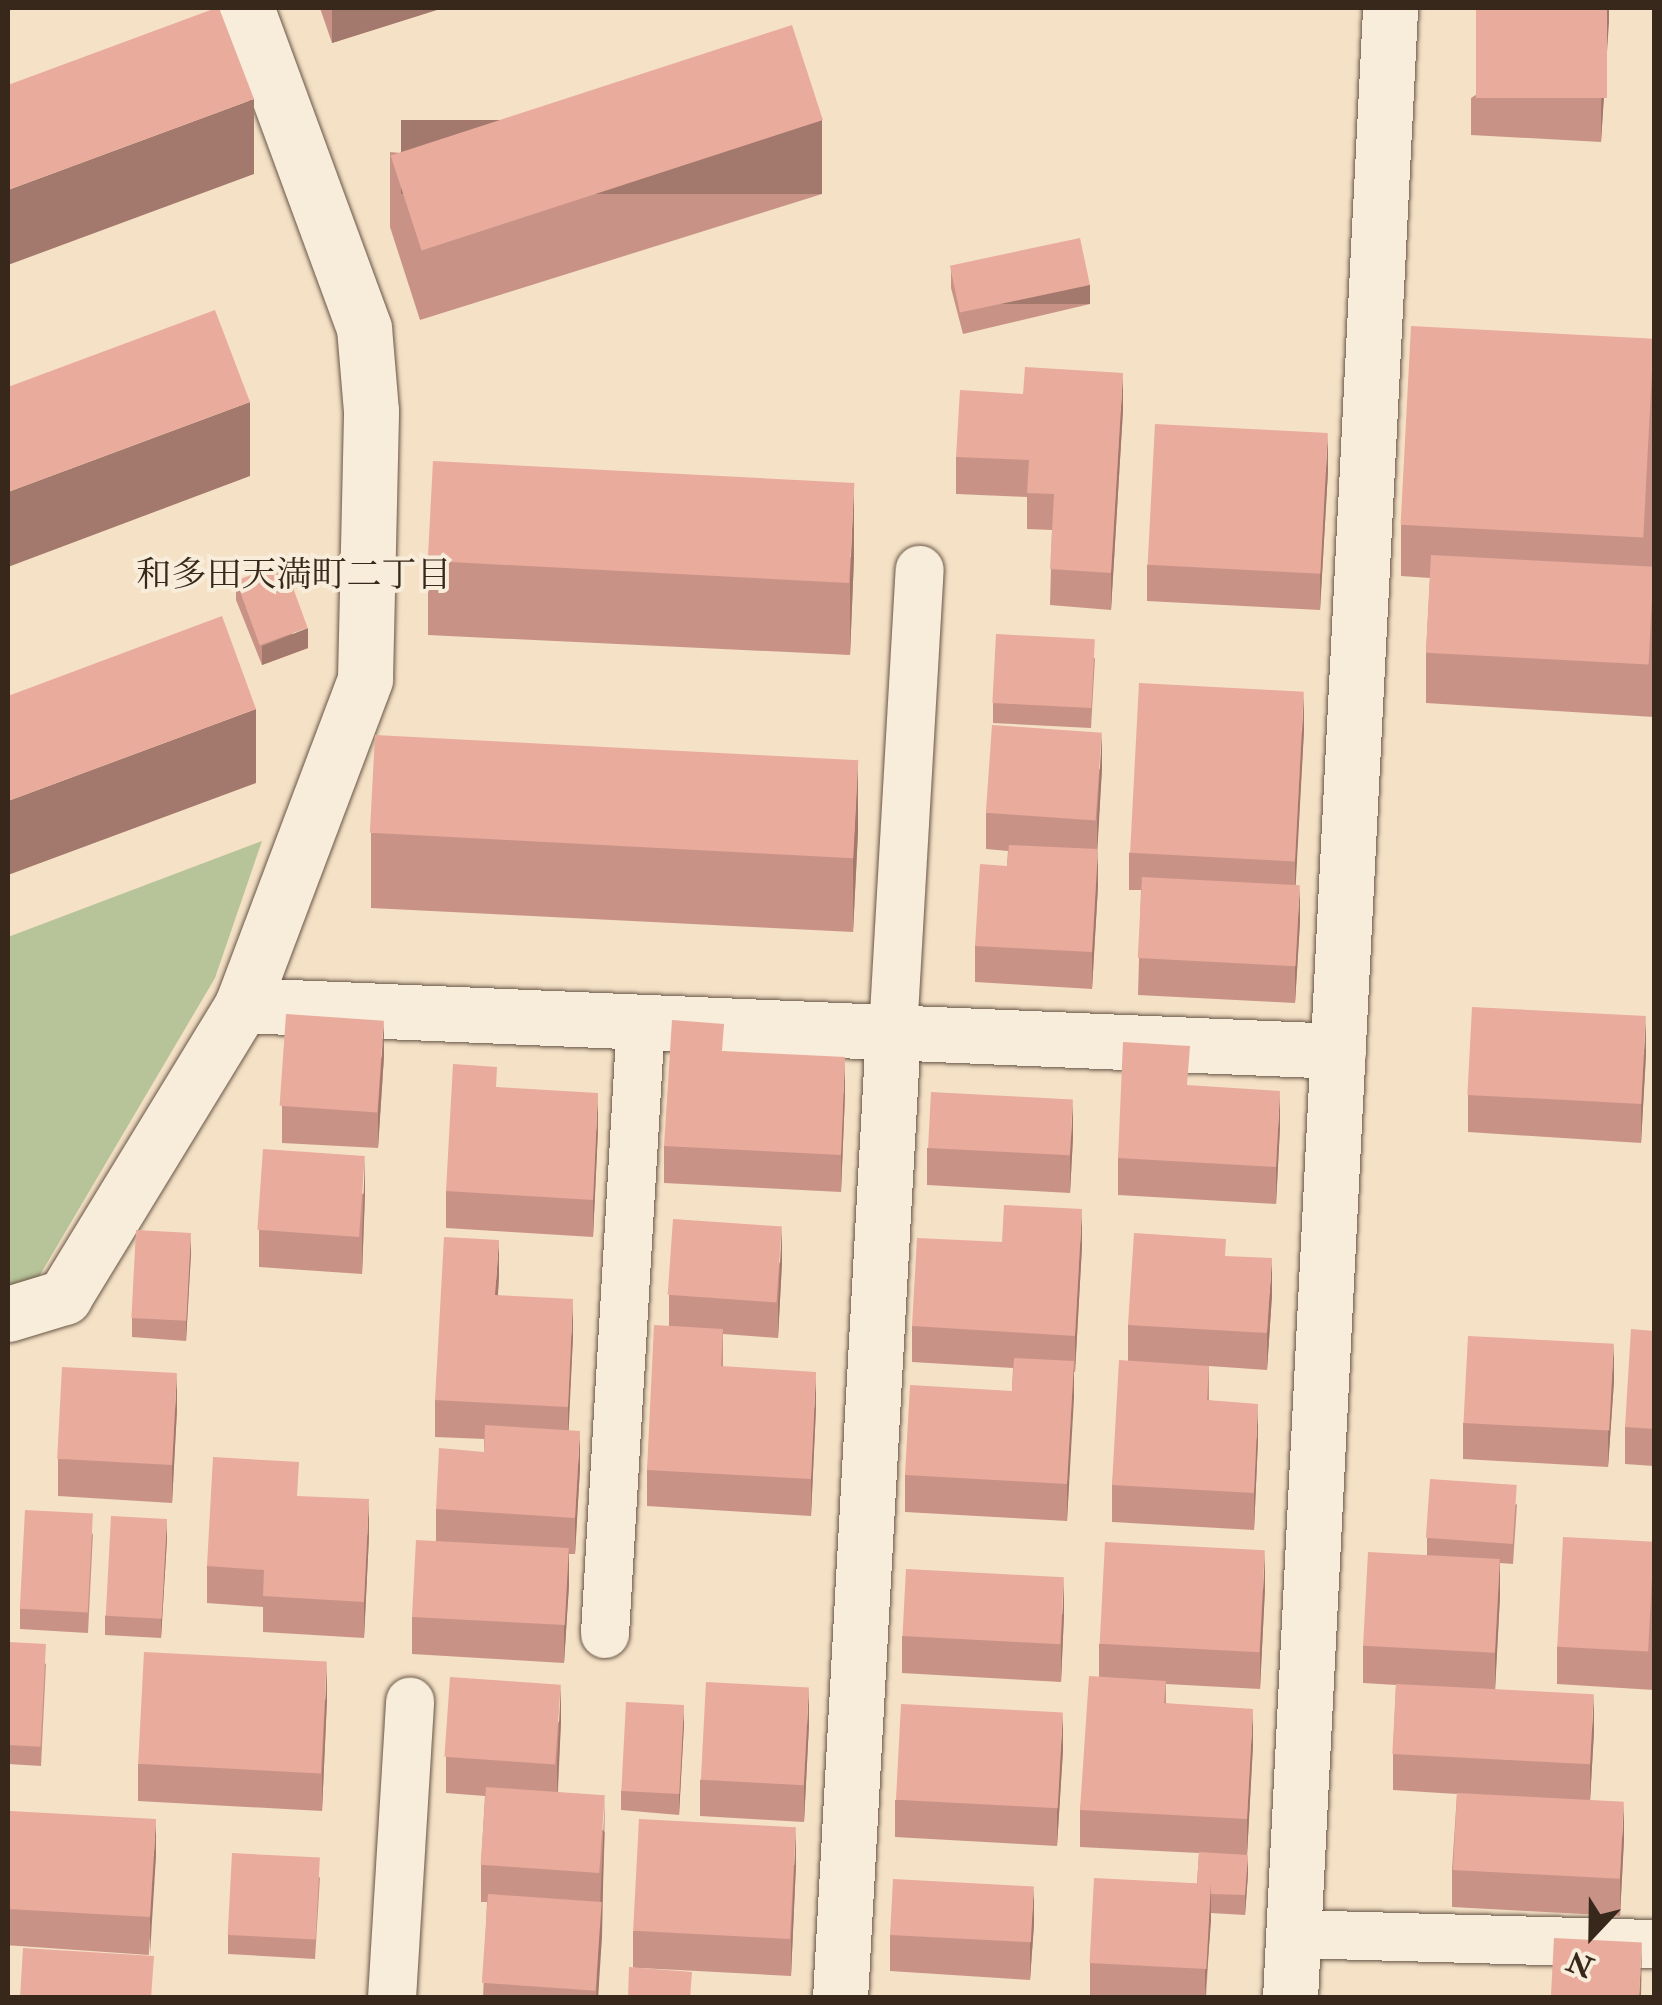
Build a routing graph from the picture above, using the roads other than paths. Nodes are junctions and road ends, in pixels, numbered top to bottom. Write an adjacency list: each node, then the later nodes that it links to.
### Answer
1 (246, 8): 4 (street)
2 (1390, 8): 7 (street)
3 (920, 570): 6 (lane)
4 (242, 1005): 5 (street); 8 (street)
5 (641, 1021): 6 (street); 9 (lane)
6 (893, 1032): 7 (street); 14 (street)
7 (1338, 1050): 11 (street)
8 (8, 1314)
9 (605, 1634)
10 (410, 1702): 13 (lane)
11 (1293, 1934): 12 (lane); 15 (street)
12 (1654, 1944)
13 (392, 1998)
14 (840, 1998)
15 (1290, 1998)

